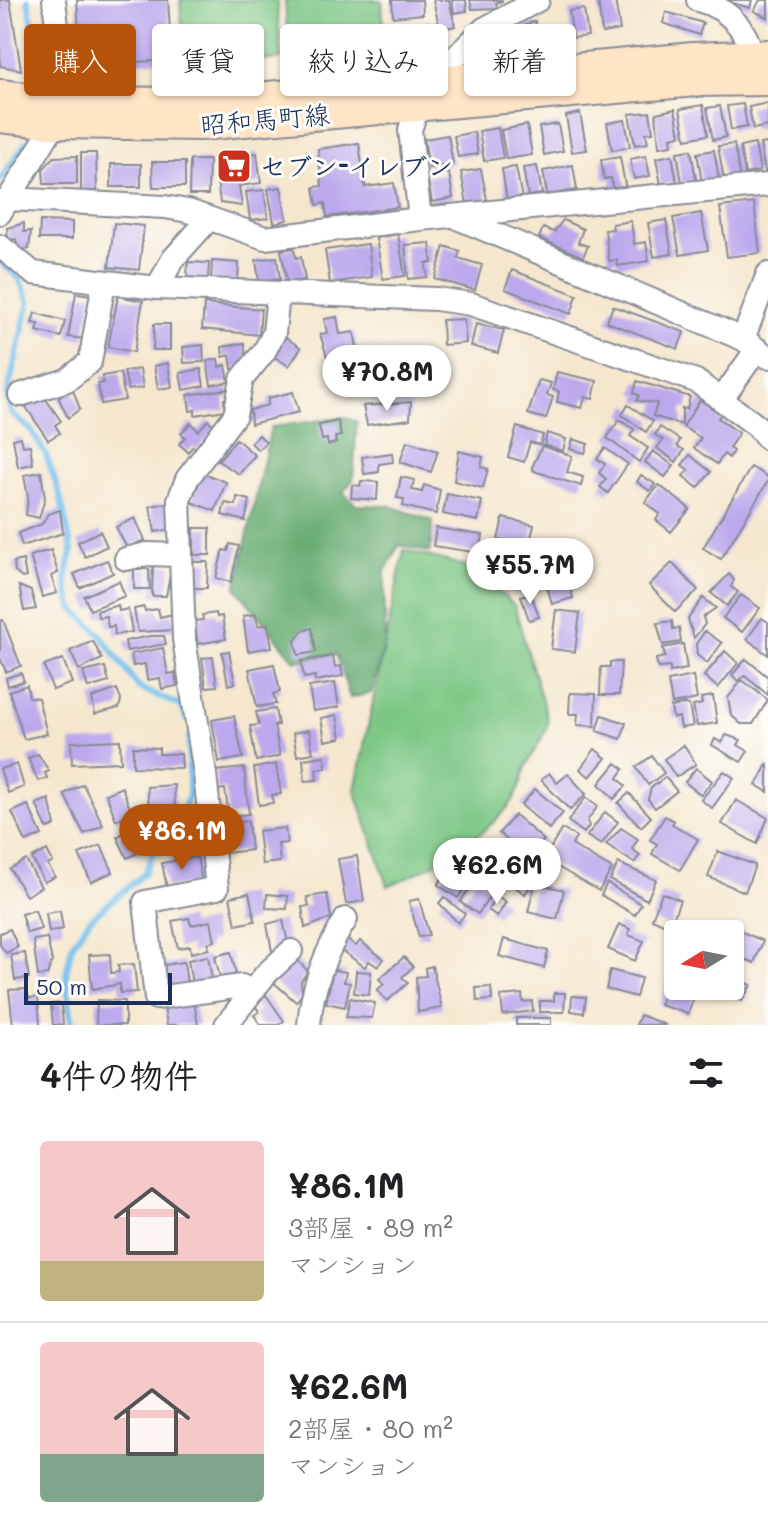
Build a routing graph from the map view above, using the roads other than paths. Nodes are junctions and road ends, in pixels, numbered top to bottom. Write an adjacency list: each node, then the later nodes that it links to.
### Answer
1 (54, 0): 10 (street)
2 (538, 0): 5 (street)
3 (698, 0): 4 (street)
4 (761, 67): 6 (main road, 昭和馬町線)
5 (448, 68)
6 (448, 92)
7 (0, 95): 10 (main road, 昭和馬町線)
8 (410, 96): 10 (main road, 昭和馬町線)
9 (423, 96): 16 (street)
10 (56, 112): 11 (main road, 昭和馬町線); 13 (street)
11 (0, 117)
12 (768, 185): 14 (street)
13 (4, 206): 15 (street)
14 (456, 217): 16 (street); 22 (street)
15 (209, 219): 16 (street); 20 (street)
16 (420, 219)
17 (0, 246): 19 (street)
18 (768, 274): 22 (street)
19 (104, 282): 20 (street); 23 (street)
20 (157, 288): 21 (street)
21 (278, 294): 24 (street); 26 (street)
22 (756, 348): 24 (street)
23 (20, 395)
24 (722, 399): 25 (street)
25 (768, 439)
26 (179, 555): 27 (street); 30 (street)
27 (126, 559)
28 (346, 919): 32 (street)
29 (291, 951): 31 (street)
30 (242, 986)
31 (226, 1025)
32 (309, 1025)

